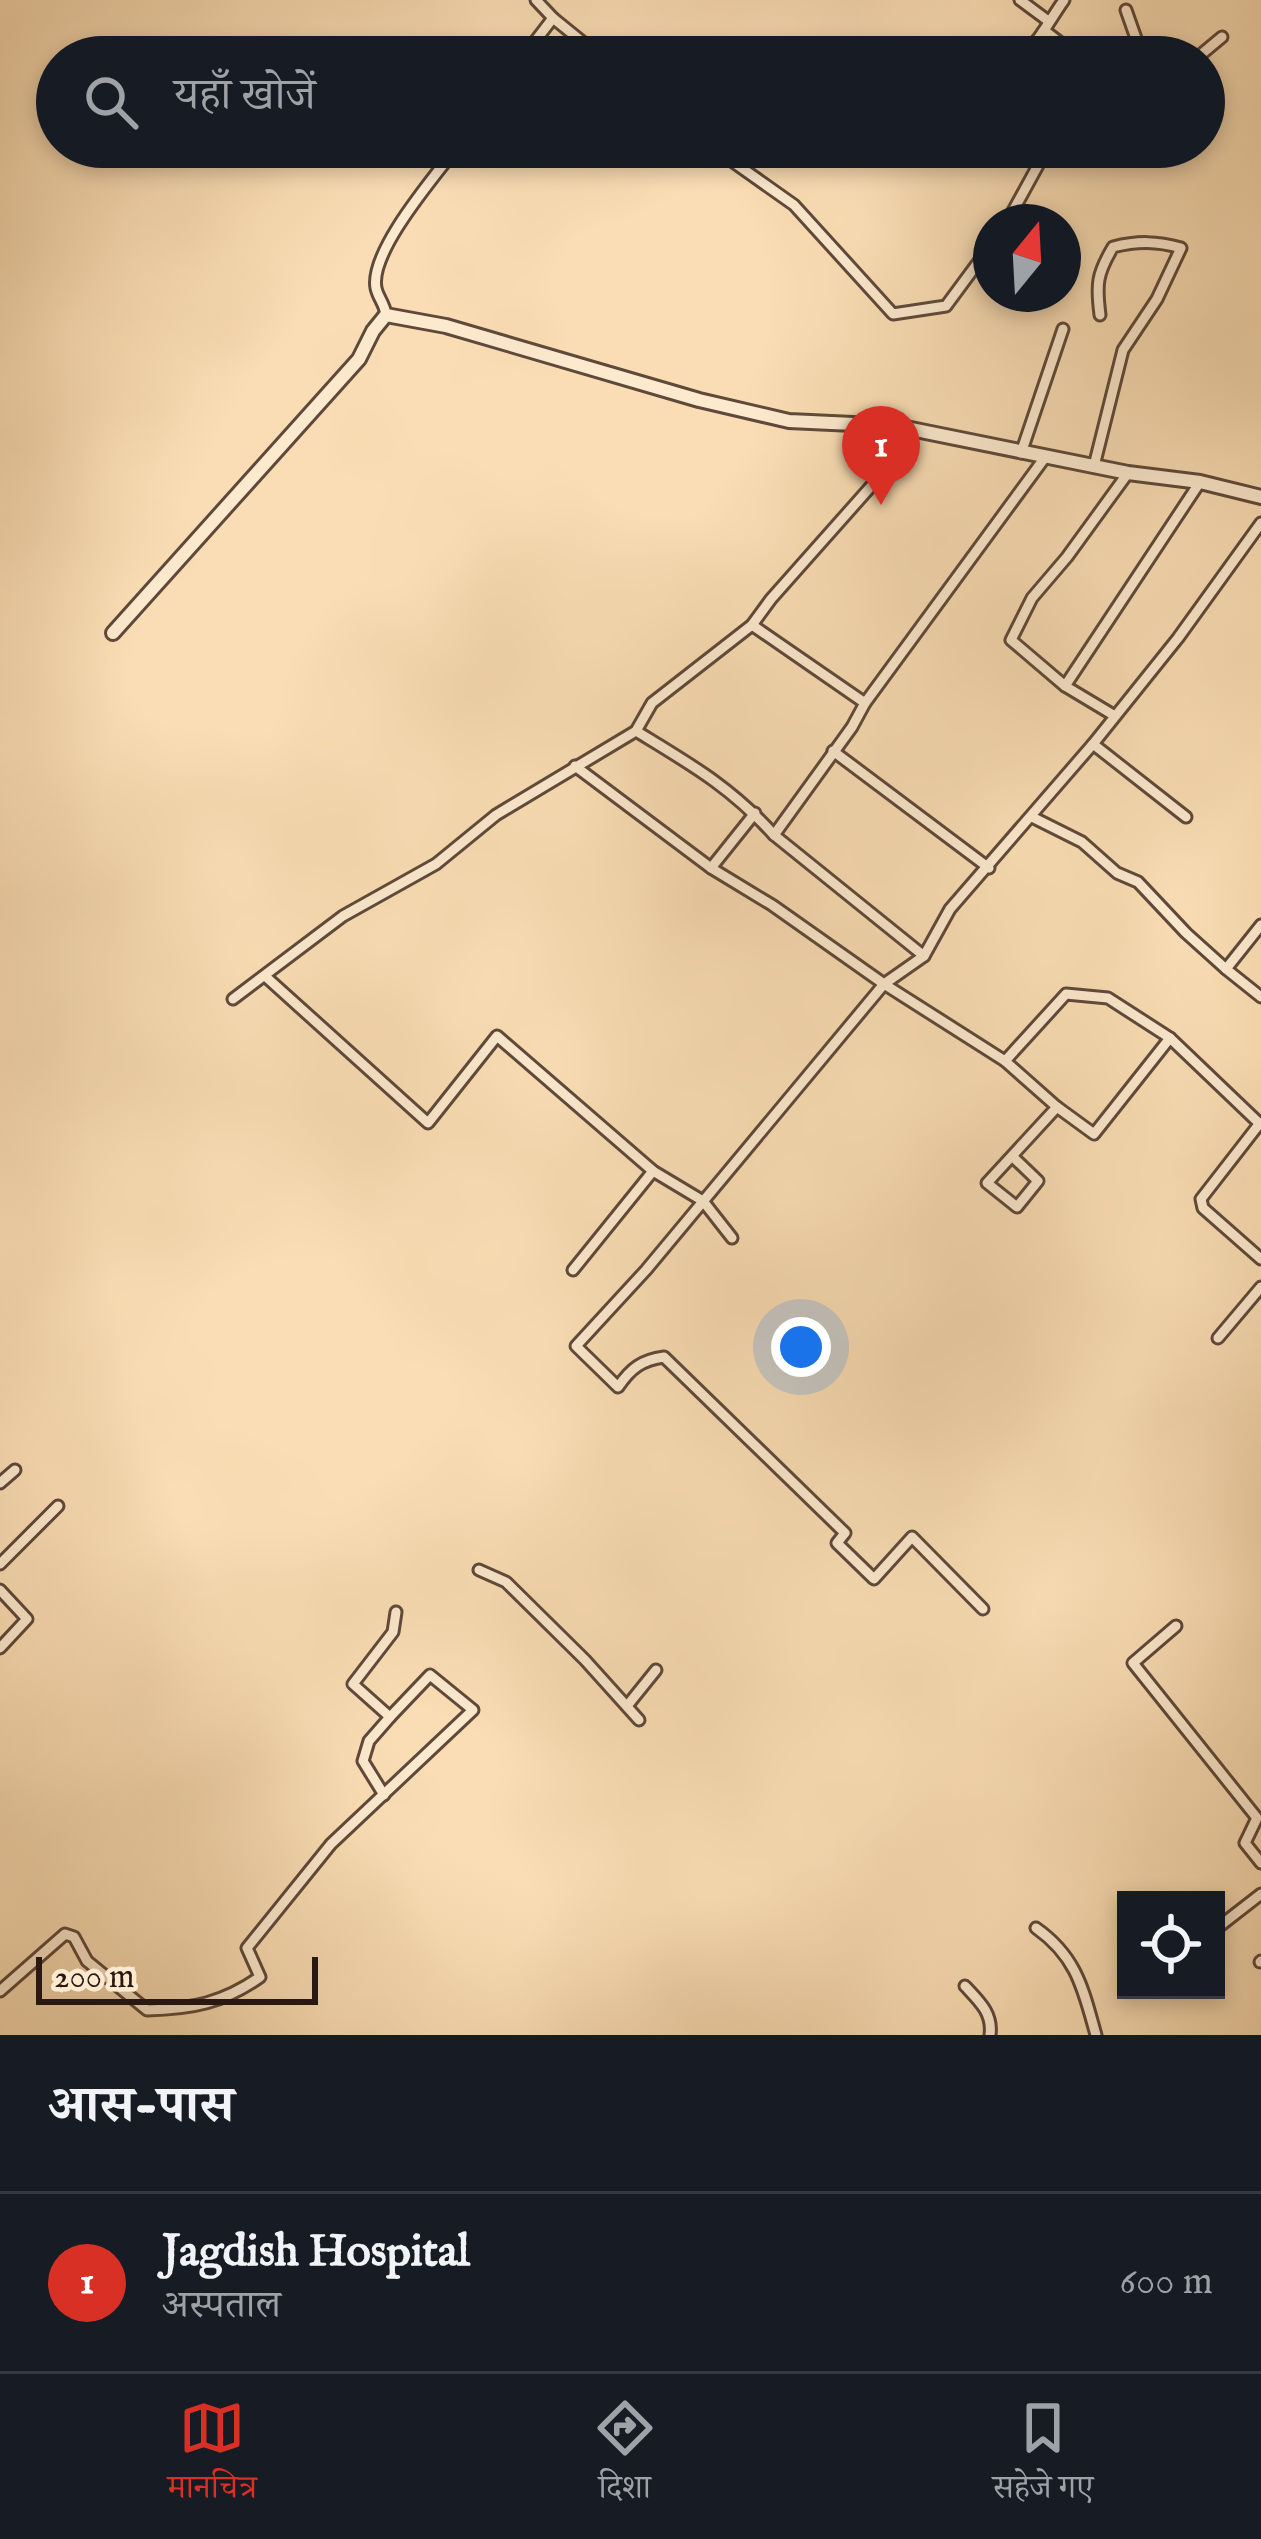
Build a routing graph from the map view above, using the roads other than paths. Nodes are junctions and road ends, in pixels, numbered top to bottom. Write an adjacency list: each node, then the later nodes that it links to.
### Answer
1 (537, 0): 5 (street)
2 (1020, 0): 6 (street)
3 (1064, 0): 6 (street)
4 (1126, 10): 11 (street)
5 (554, 18): 7 (street); 8 (street)
6 (1046, 25): 9 (street); 10 (street)
7 (540, 36)
8 (576, 36)
9 (1037, 36)
10 (1057, 36)
11 (1135, 36)
12 (442, 168): 17 (street)
13 (742, 168): 16 (street)
14 (1037, 168): 15 (street)
15 (1017, 204)
16 (973, 269)
17 (386, 315): 20 (street); 29 (street)
18 (1100, 315): 23 (street)
19 (1063, 329): 21 (street)
20 (896, 426): 21 (street); 28 (street)
21 (1021, 453): 22 (street)
22 (1046, 456): 23 (street); 31 (street)
23 (1094, 466): 24 (street)
24 (1128, 473): 25 (street); 30 (street)
25 (1200, 482): 26 (street); 30 (street)
26 (1261, 497)
27 (1261, 523): 32 (street)
28 (752, 625): 31 (street); 33 (street)
29 (113, 633)
30 (1065, 686): 32 (street)
31 (865, 703): 35 (street)
32 (1115, 716): 34 (street)
33 (636, 731): 36 (street); 37 (street)
34 (1093, 744): 38 (street); 39 (street)
35 (832, 751): 40 (street); 42 (street)
36 (574, 766): 41 (street); 46 (street)
37 (754, 813): 40 (street); 41 (street)
38 (1032, 817): 42 (street); 45 (street)
39 (1186, 817)
40 (774, 835): 44 (street)
41 (711, 868): 47 (street)
42 (989, 868): 44 (street)
43 (1261, 925): 45 (street)
44 (924, 956): 47 (street)
45 (1226, 969): 48 (street)
46 (265, 976): 49 (street); 55 (street)
47 (884, 984): 51 (street); 56 (street)
48 (1261, 997)
49 (233, 999)
50 (1170, 1039): 51 (street); 52 (street); 53 (street)
51 (1004, 1061): 52 (street)
52 (1057, 1107): 54 (street)
53 (1260, 1124): 58 (street)
54 (1013, 1157): 54 (street)
55 (653, 1172): 56 (street); 59 (street)
56 (703, 1202): 57 (street); 68 (street)
57 (732, 1238)
58 (1261, 1259)
59 (573, 1270)
60 (1261, 1287): 61 (street)
61 (1218, 1338)
62 (15, 1470): 63 (street)
63 (0, 1483)
64 (58, 1506): 65 (street)
65 (0, 1564)
66 (479, 1570): 73 (street)
67 (0, 1590): 71 (street)
68 (983, 1609)
69 (396, 1612): 74 (street)
70 (1176, 1626): 77 (street)
71 (0, 1648)
72 (656, 1670): 73 (street)
73 (627, 1706): 75 (street)
74 (390, 1717): 76 (street); 76 (street)
75 (639, 1720)
76 (384, 1795): 82 (street)
77 (1261, 1863)
78 (1261, 1894): 79 (street)
79 (1225, 1922)
80 (1036, 1928): 84 (street)
81 (965, 1986): 83 (street)
82 (0, 1991)
83 (990, 2035)
84 (1096, 2035)

